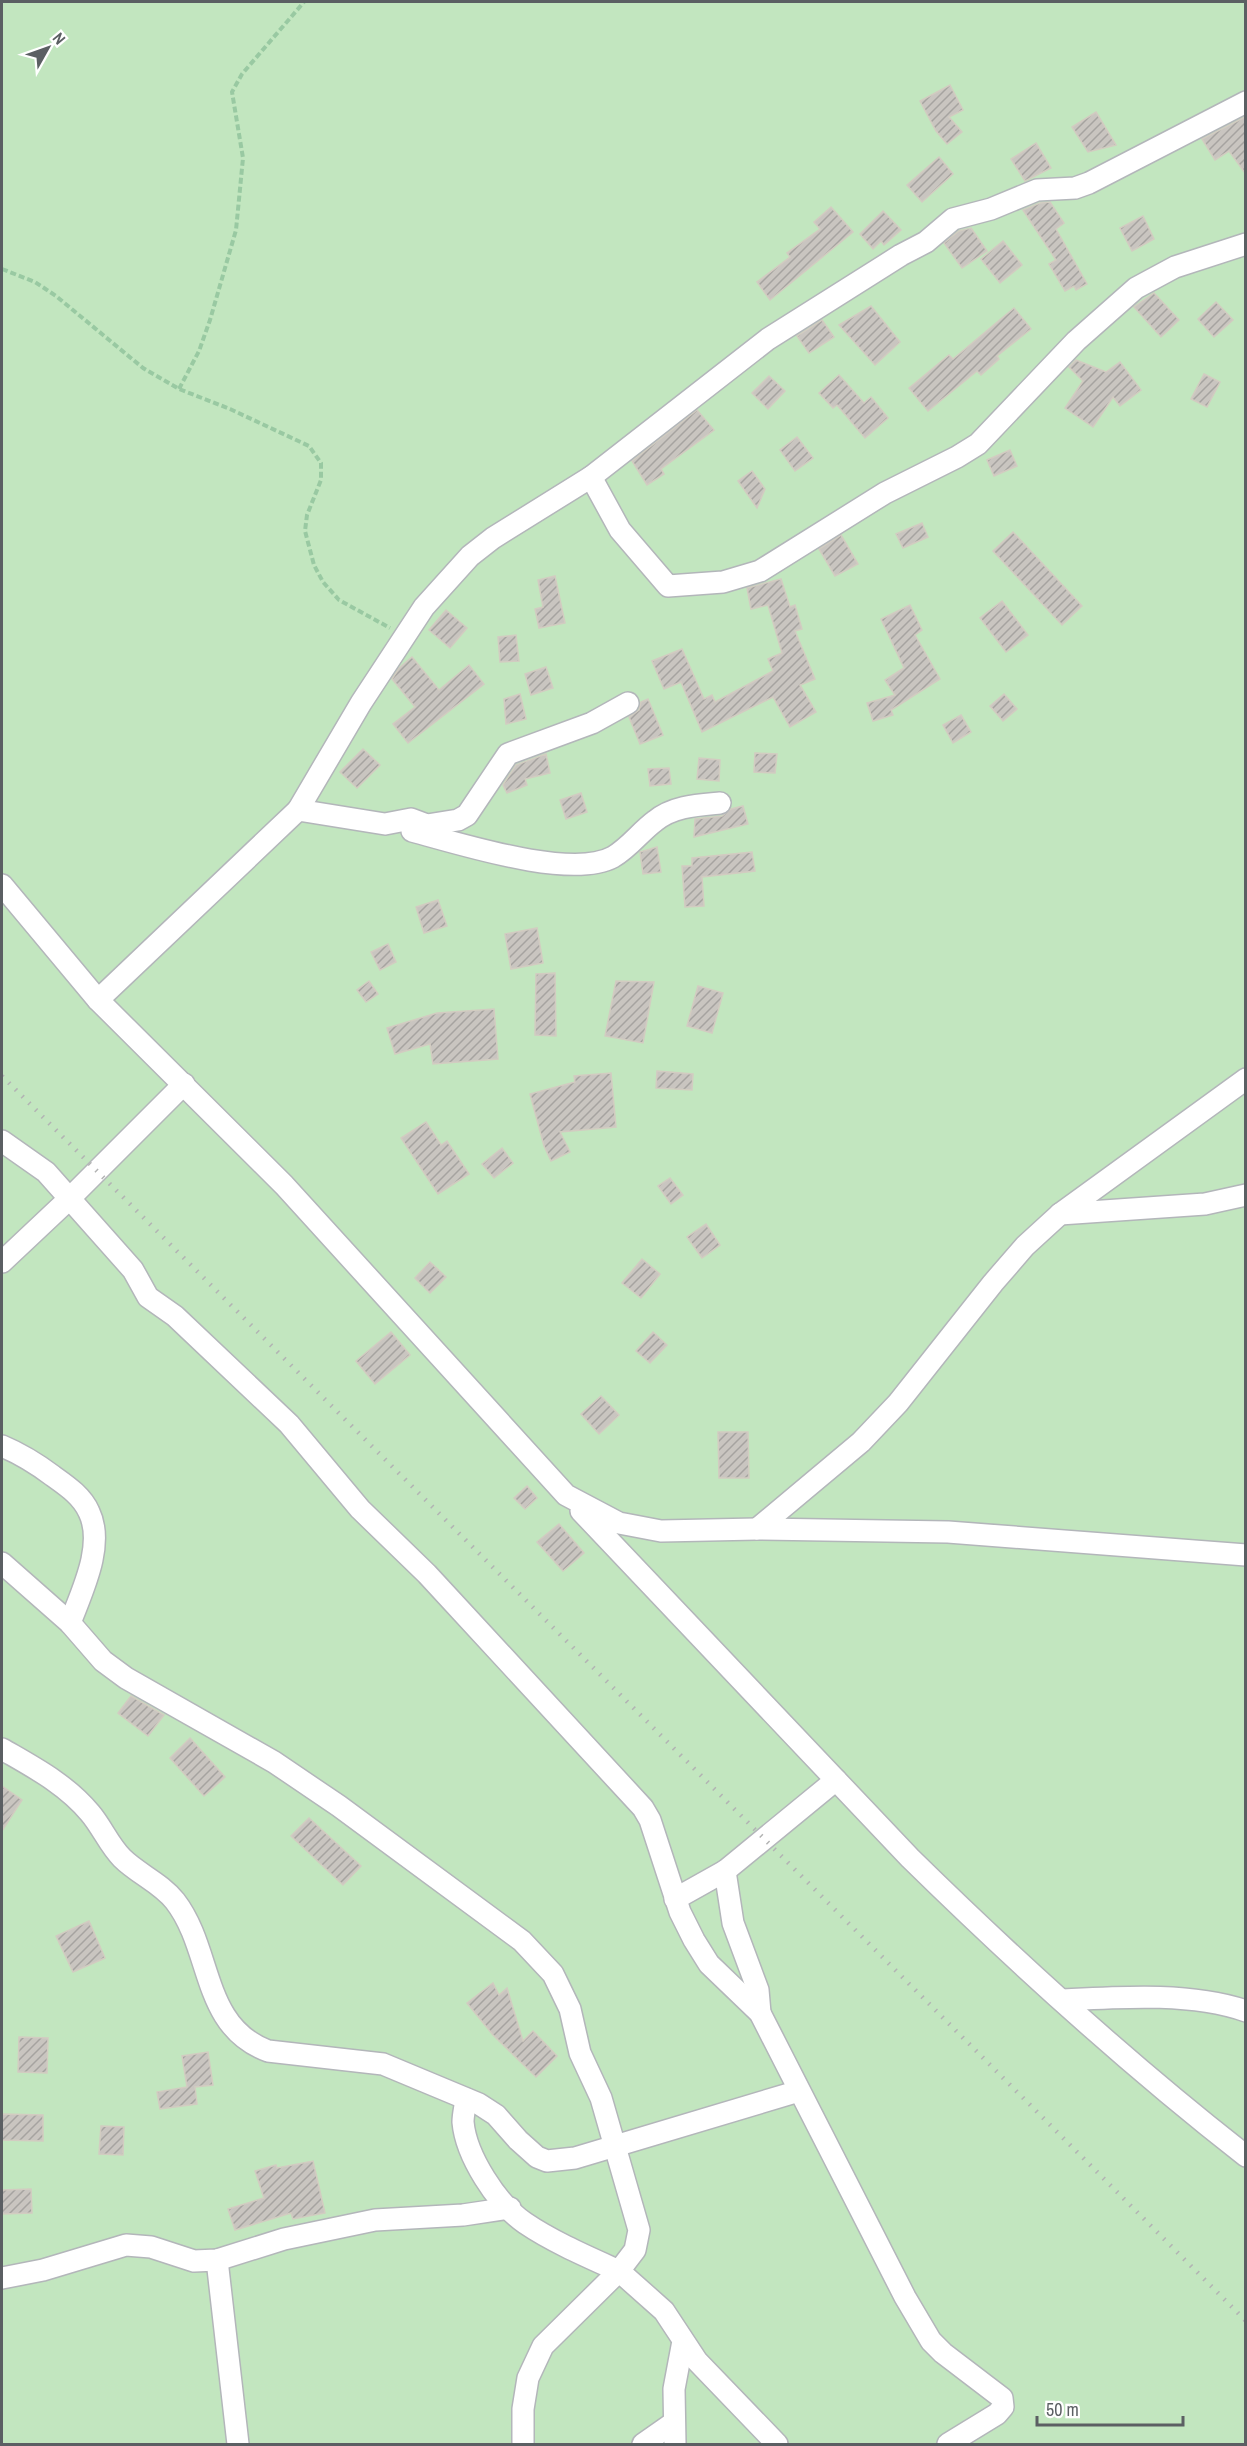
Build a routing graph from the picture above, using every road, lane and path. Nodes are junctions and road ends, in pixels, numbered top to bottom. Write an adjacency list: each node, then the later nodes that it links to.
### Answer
1 (304, 2): 5 (path)
2 (1245, 102): 6 (street)
3 (1245, 244): 6 (street)
4 (2, 268): 5 (path)
5 (179, 389): 7 (path)
6 (591, 477): 7 (street)
7 (404, 638): 10 (street)
8 (628, 703): 11 (street)
9 (720, 803): 11 (street)
10 (298, 810): 11 (street); 13 (street)
11 (385, 824)
12 (2, 885): 13 (street)
13 (98, 1000): 15 (street)
14 (1245, 1079): 19 (street)
15 (184, 1084): 18 (street); 22 (street)
16 (2, 1141): 18 (street)
17 (1245, 1195): 19 (street)
18 (69, 1199): 20 (street); 30 (street)
19 (1060, 1214): 23 (street)
20 (2, 1262)
21 (2, 1446): 26 (street)
22 (566, 1495): 23 (street); 28 (street)
23 (757, 1529): 24 (street)
24 (1245, 1555)
25 (2, 1563): 26 (street)
26 (70, 1623): 36 (street)
27 (2, 1749): 35 (street)
28 (836, 1780): 29 (street); 31 (street)
29 (725, 1872): 30 (street); 33 (street)
30 (675, 1899): 33 (street)
31 (1064, 2000): 32 (street); 37 (street)
32 (1245, 2011)
33 (760, 2013): 34 (street)
34 (799, 2091): 36 (street); 49 (street)
35 (466, 2099): 36 (street); 38 (street)
36 (616, 2146): 40 (street)
37 (1245, 2156)
38 (510, 2208): 39 (street); 40 (street)
39 (217, 2259): 41 (street); 44 (street)
40 (619, 2271): 42 (street); 45 (street)
41 (2, 2278)
42 (683, 2341): 43 (street); 48 (street)
43 (673, 2423): 46 (street); 47 (street)
44 (238, 2445)
45 (523, 2445)
46 (643, 2445)
47 (675, 2445)
48 (777, 2445)
49 (948, 2445)

